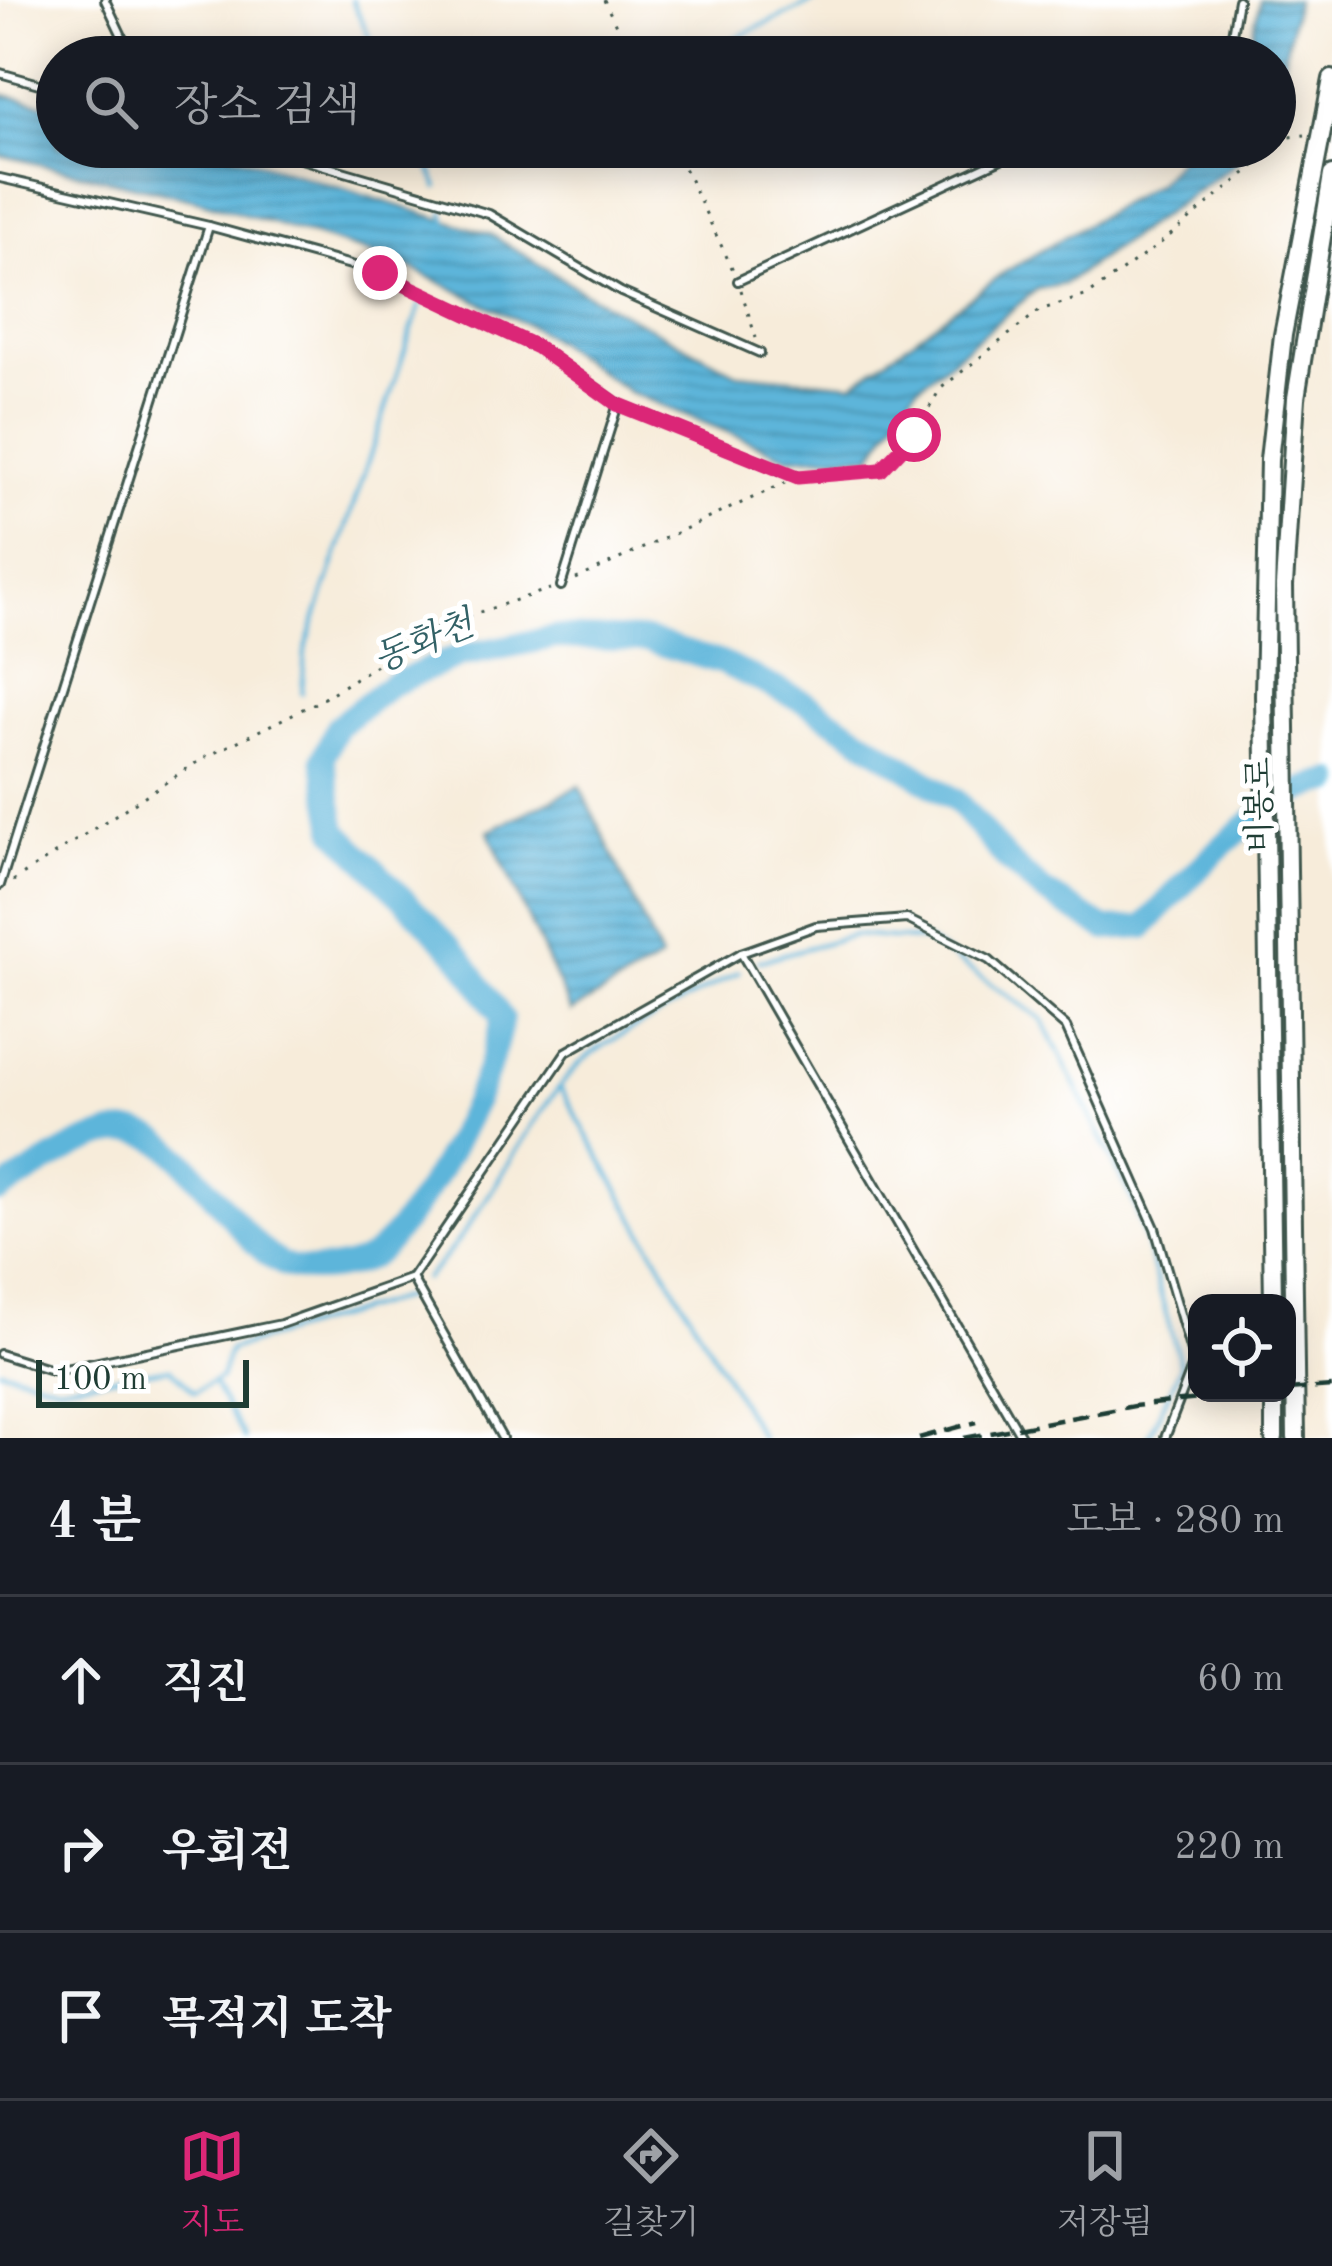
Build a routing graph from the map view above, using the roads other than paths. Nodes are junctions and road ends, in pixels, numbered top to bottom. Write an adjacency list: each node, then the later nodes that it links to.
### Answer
1 (105, 0): 3 (lane)
2 (1238, 0): 4 (lane)
3 (122, 36)
4 (1230, 36)
5 (0, 73): 7 (lane)
6 (1332, 79): 21 (street, 비봉로)
7 (36, 83)
8 (332, 168): 14 (lane)
9 (982, 168): 13 (lane)
10 (1332, 175): 28 (street, 비봉로)
11 (0, 178): 12 (lane)
12 (209, 226): 15 (lane); 18 (lane)
13 (738, 281)
14 (760, 353)
15 (617, 404): 16 (lane); 17 (lane)
16 (798, 477)
17 (561, 586)
18 (0, 885)
19 (742, 953): 20 (lane); 25 (lane); 26 (lane)
20 (412, 1278): 22 (lane); 24 (lane)
21 (1273, 1294)
22 (0, 1354)
23 (1274, 1402): 27 (street)
24 (502, 1438)
25 (1022, 1438)
26 (1165, 1438)
27 (1274, 1438)
28 (1296, 1438)

